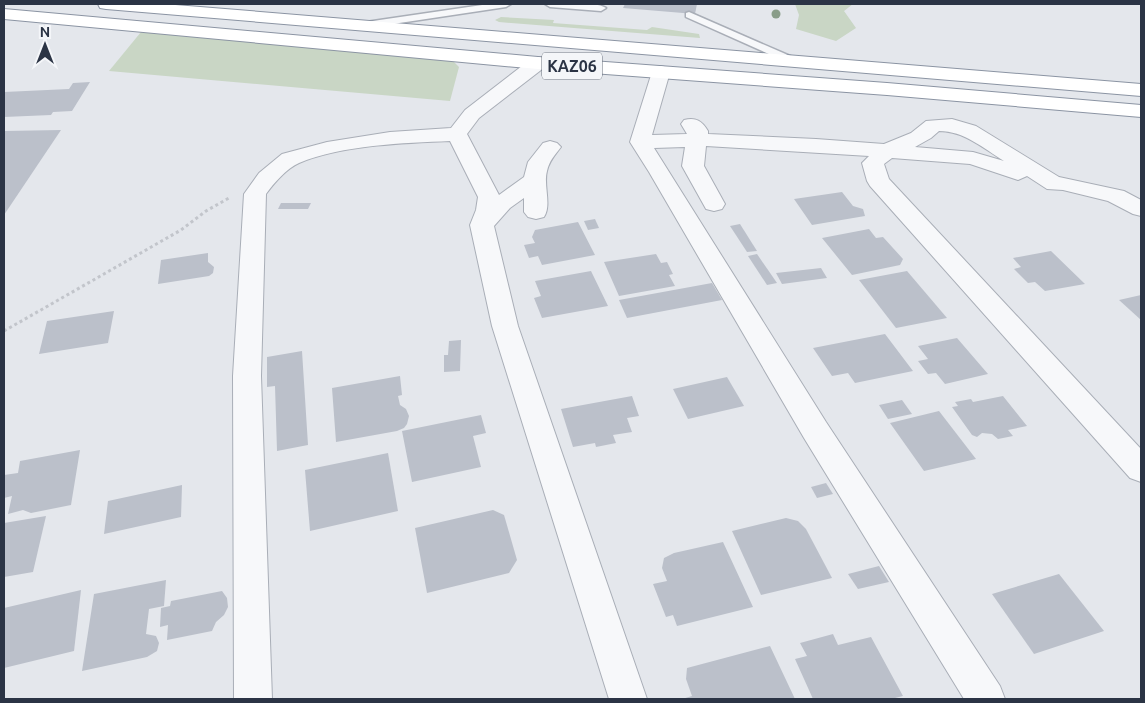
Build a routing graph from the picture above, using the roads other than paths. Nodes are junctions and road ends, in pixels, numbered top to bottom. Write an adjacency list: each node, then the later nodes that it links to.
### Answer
1 (106, 4): 7 (highway, KАZ06)
2 (506, 4): 7 (lane)
3 (550, 4): 4 (lane)
4 (601, 8)
5 (4, 14): 9 (highway, KАZ06)
6 (689, 14): 8 (lane)
7 (366, 25): 8 (highway, KАZ06)
8 (793, 61): 11 (highway, KАZ06)
9 (538, 63): 10 (highway, KАZ06); 13 (street)
10 (661, 72): 12 (highway, KАZ06); 15 (street)
11 (1141, 90)
12 (1141, 111)
13 (457, 134): 24 (street); 26 (street)
14 (696, 140): 15 (street); 17 (street); 20 (street)
15 (652, 142): 28 (street)
16 (550, 147): 18 (street)
17 (888, 151): 19 (street); 25 (street)
18 (533, 181): 22 (street); 24 (street)
19 (1055, 184): 21 (street); 23 (street)
20 (714, 204)
21 (1141, 209)
22 (536, 212)
23 (1141, 224)
24 (482, 225): 27 (street)
25 (1141, 469)
26 (253, 699)
27 (628, 699)
28 (986, 699)

